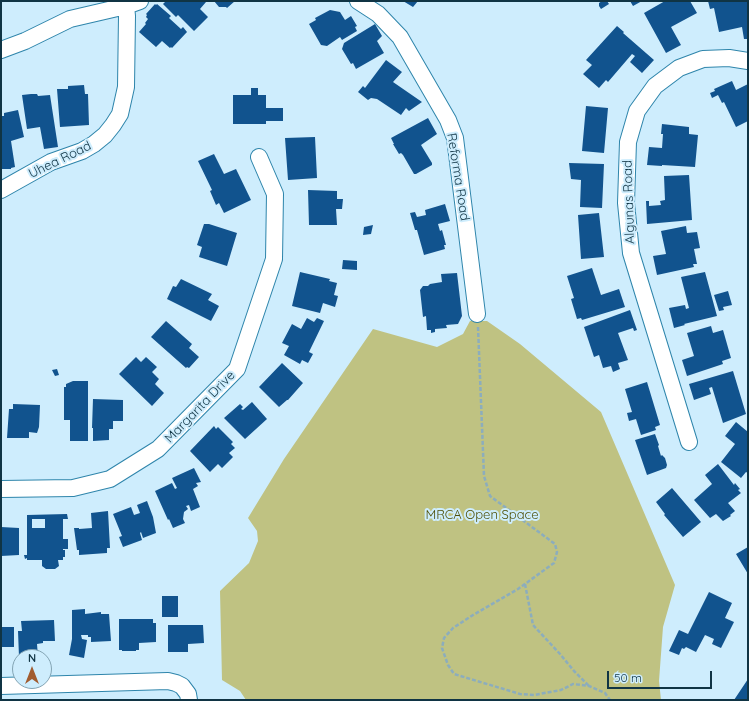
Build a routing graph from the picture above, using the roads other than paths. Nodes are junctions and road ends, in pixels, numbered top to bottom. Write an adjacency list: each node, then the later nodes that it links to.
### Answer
1 (358, 1): 7 (street, Reforma Road)
2 (133, 3): 3 (street); 6 (street, Uhea Road)
3 (1, 50)
4 (748, 61): 8 (street, Algunas Road)
5 (259, 157): 9 (street, Margarita Drive)
6 (1, 190)
7 (477, 314)
8 (689, 442)
9 (1, 489)
10 (1, 686): 11 (street)
11 (189, 700)

